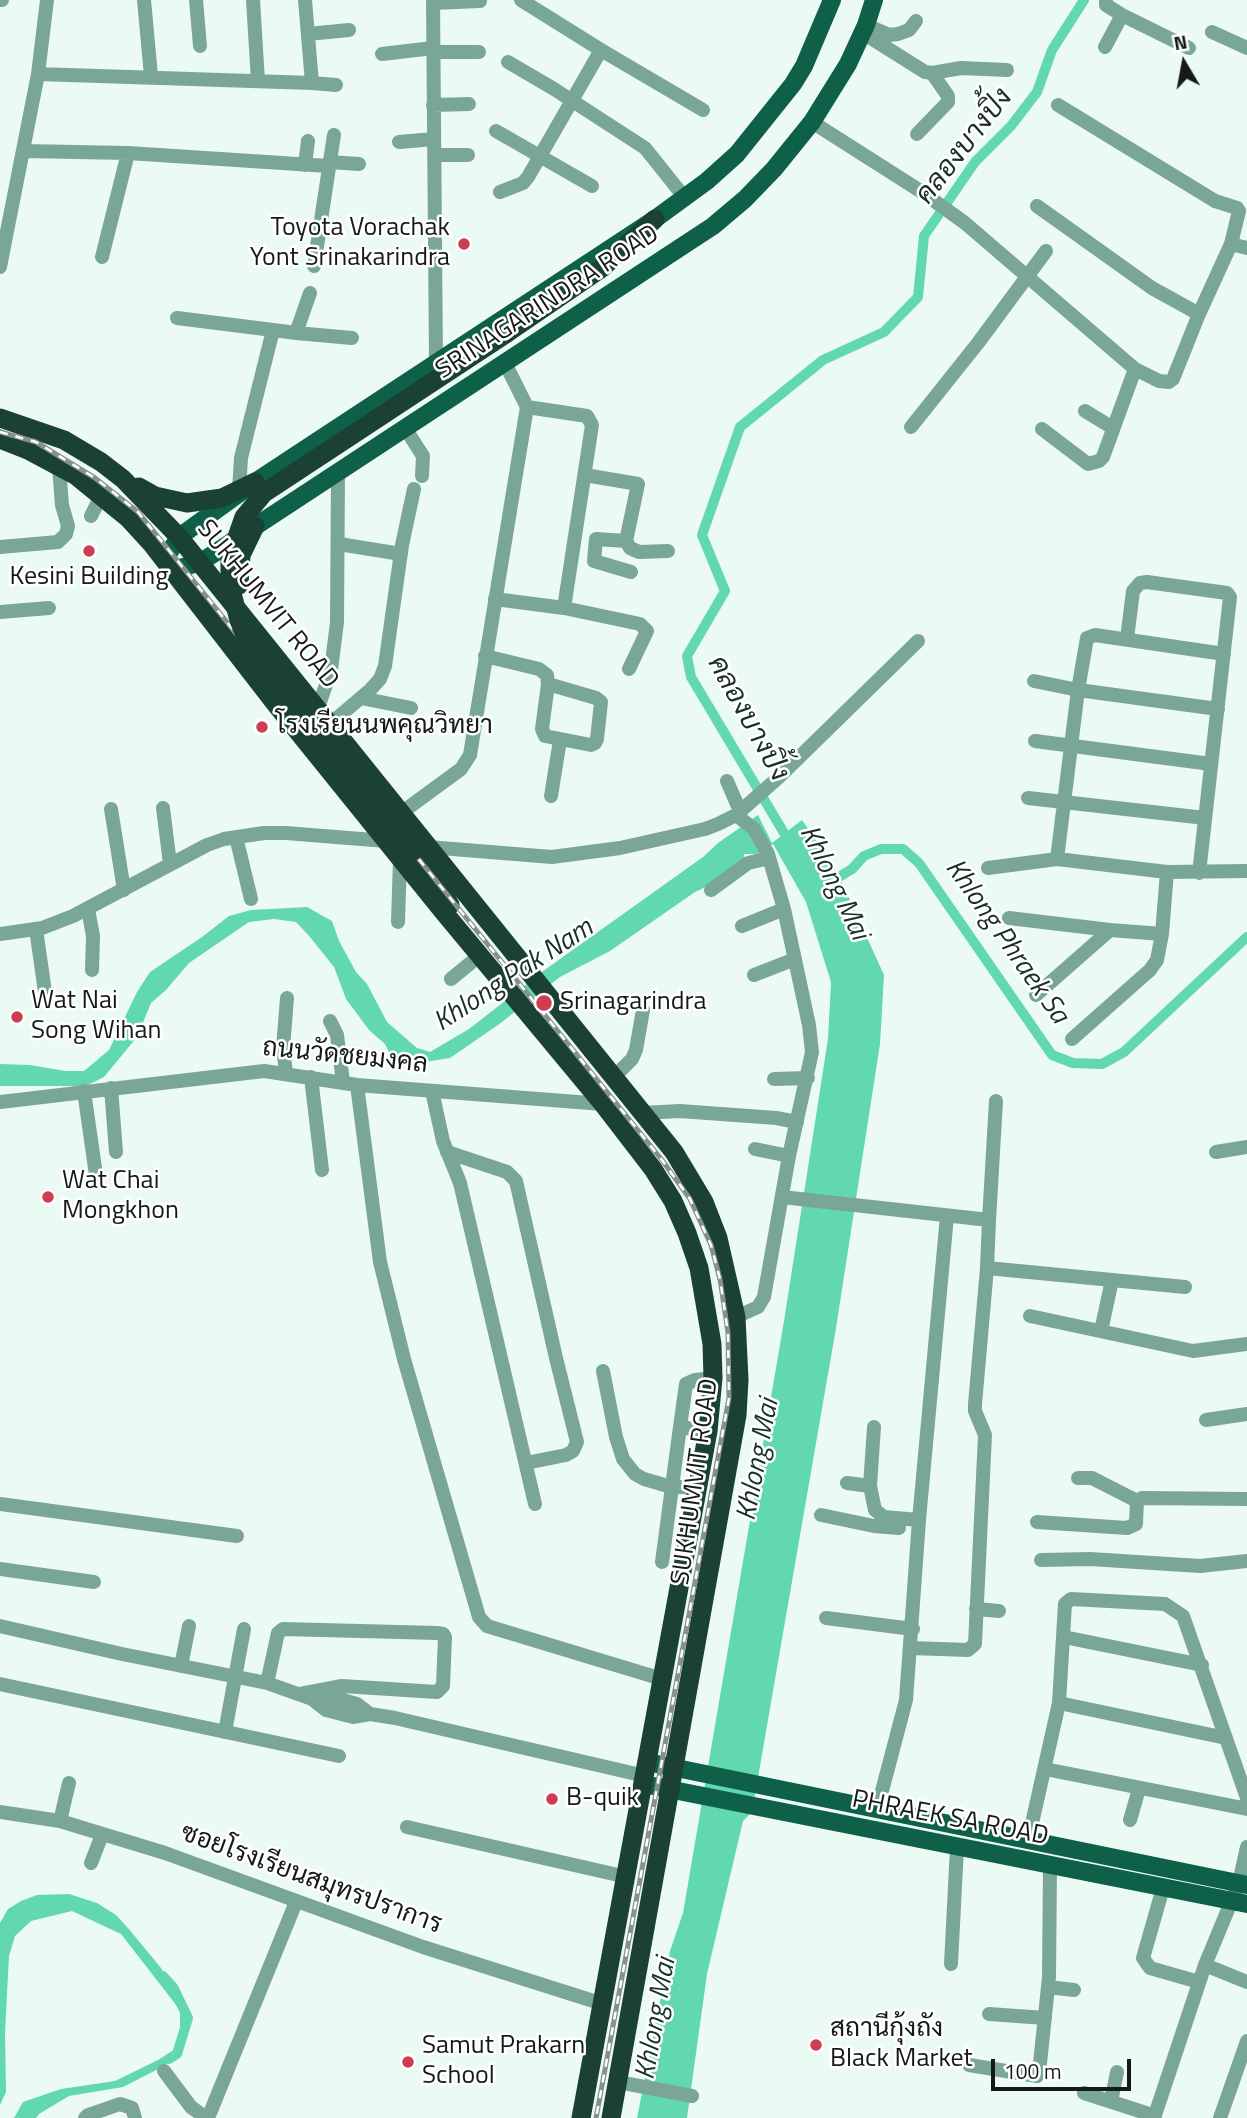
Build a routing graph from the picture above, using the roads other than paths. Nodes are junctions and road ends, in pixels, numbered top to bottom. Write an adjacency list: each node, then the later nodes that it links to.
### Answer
1 (47, 0): 29 (street)
2 (144, 0): 30 (street)
3 (196, 0): 18 (street)
4 (253, 0): 31 (street)
5 (305, 0): 17 (street)
6 (521, 0): 23 (street)
7 (832, 0): 56 (main road, SRINAGARINDRA ROAD)
8 (874, 0): 14 (main road, SRINAGARINDRA ROAD)
9 (1106, 0): 12 (street)
10 (433, 1): 11 (street); 22 (street)
11 (480, 1)
12 (1122, 15): 19 (street); 20 (street)
13 (916, 21): 14 (street)
14 (864, 29): 28 (street); 39 (main road, SRINAGARINDRA ROAD)
15 (349, 30): 17 (street)
16 (1212, 32): 21 (street)
17 (308, 34): 32 (street)
18 (200, 46)
19 (1105, 47)
20 (1189, 48)
21 (1247, 48)
22 (433, 50): 24 (street); 25 (street); 35 (street)
23 (601, 50): 34 (street); 38 (street)
24 (479, 52)
25 (382, 54)
26 (508, 62): 34 (street)
27 (1007, 70): 28 (street)
28 (932, 73): 41 (street)
29 (38, 74): 30 (street); 46 (street)
30 (151, 76): 31 (street)
31 (258, 81): 32 (street)
32 (312, 83): 33 (street)
33 (336, 85)
34 (572, 102): 50 (street); 56 (street)
35 (433, 104): 36 (street); 43 (street)
36 (469, 104)
37 (1058, 105): 59 (street)
38 (703, 110)
39 (812, 122): 65 (street); 73 (main road, SRINAGARINDRA ROAD)
40 (496, 131): 50 (street)
41 (917, 134)
42 (334, 135): 52 (street)
43 (434, 139): 45 (street); 48 (street)
44 (308, 141): 51 (street)
45 (398, 142)
46 (24, 151): 47 (street); 64 (street)
47 (128, 153): 51 (street); 62 (street)
48 (434, 155): 49 (street); 72 (street)
49 (468, 155)
50 (539, 156): 54 (street); 55 (street)
51 (305, 164): 52 (street)
52 (329, 164): 53 (street); 63 (street)
53 (359, 164)
54 (592, 186)
55 (500, 192)
56 (685, 198): 58 (main road, SRINAGARINDRA ROAD)
57 (1037, 206): 67 (street)
58 (655, 219): 72 (main road, SRINAGARINDRA ROAD); 136 (highway, bridge)
59 (1231, 244): 60 (street); 67 (street)
60 (1247, 248)
61 (1046, 251): 65 (street)
62 (102, 257)
63 (314, 266)
64 (0, 268)
65 (1027, 276): 74 (street); 78 (street)
66 (310, 292): 70 (street)
67 (1199, 314): 74 (street)
68 (177, 318): 69 (street)
69 (273, 330): 70 (street); 88 (street)
70 (296, 333): 71 (street)
71 (352, 338)
72 (436, 362): 83 (main road, SRINAGARINDRA ROAD)
73 (505, 363): 75 (street); 79 (main road, SRINAGARINDRA ROAD)
74 (1135, 369): 80 (street)
75 (527, 407): 86 (street); 102 (street)
76 (1085, 411): 80 (street)
77 (0, 418): 87 (highway, SUKHUMVIT ROAD)
78 (911, 427)
79 (405, 428): 85 (main road, SRINAGARINDRA ROAD); 98 (street)
80 (1113, 428): 81 (street)
81 (1042, 429)
82 (0, 439): 84 (highway, SUKHUMVIT ROAD)
83 (291, 458): 88 (main road, SRINAGARINDRA ROAD); 89 (main road)
84 (60, 467): 90 (highway, SUKHUMVIT ROAD); 96 (street)
85 (338, 471): 89 (main road, SRINAGARINDRA ROAD); 95 (street)
86 (585, 475): 94 (street); 105 (street)
87 (123, 479): 88 (highway); 90 (highway); 93 (highway, SUKHUMVIT ROAD)
88 (247, 486): 93 (main road, SRINAGARINDRA ROAD)
89 (306, 492): 92 (main road, SRINAGARINDRA ROAD)
90 (102, 496): 91 (street); 100 (highway, SUKHUMVIT ROAD)
91 (91, 516)
92 (255, 526): 99 (main road, SRINAGARINDRA ROAD); 108 (highway)
93 (179, 537): 99 (highway, SUKHUMVIT ROAD); 100 (main road, SRINAGARINDRA ROAD)
94 (626, 541): 97 (street); 101 (street)
95 (339, 544): 98 (street); 120 (street)
96 (0, 547)
97 (668, 551)
98 (401, 554): 117 (street)
99 (201, 562): 100 (main road, SRINAGARINDRA ROAD); 103 (highway, SUKHUMVIT ROAD)
100 (169, 565): 107 (highway, SUKHUMVIT ROAD)
101 (631, 572)
102 (495, 598): 105 (street); 112 (street)
103 (233, 602): 107 (highway); 108 (highway, SUKHUMVIT ROAD)
104 (49, 608): 106 (street)
105 (564, 608): 113 (street)
106 (0, 612)
107 (209, 621): 135 (highway, SUKHUMVIT ROAD)
108 (252, 626): 120 (highway, SUKHUMVIT ROAD)
109 (1127, 639): 111 (street); 111 (street); 116 (street)
110 (918, 641): 132 (street)
111 (1224, 654): 119 (street)
112 (485, 656): 115 (street); 131 (street)
113 (629, 669)
114 (1034, 681): 116 (street)
115 (548, 684): 121 (street); 121 (street)
116 (1078, 690): 119 (street); 123 (street)
117 (361, 698): 118 (street); 120 (street)
118 (411, 708)
119 (1217, 709): 124 (street)
120 (324, 716): 131 (highway, SUKHUMVIT ROAD)
121 (560, 740): 126 (street)
122 (1035, 741): 123 (street)
123 (1072, 746): 124 (street); 128 (street)
124 (1211, 764): 133 (street)
125 (727, 781): 132 (street)
126 (551, 796)
127 (1028, 797): 128 (street)
128 (1064, 800): 133 (street); 138 (street)
129 (163, 807): 139 (street)
130 (111, 809): 144 (street)
131 (401, 813): 136 (highway, SUKHUMVIT ROAD)
132 (740, 813): 136 (street); 137 (street)
133 (1205, 818): 143 (street)
134 (236, 837): 135 (street); 139 (street); 146 (street)
135 (386, 841): 136 (highway, SUKHUMVIT ROAD)
136 (414, 852): 150 (street); 157 (highway, SUKHUMVIT ROAD); 169 (highway, SUKHUMVIT ROAD)
137 (768, 856): 145 (street); 148 (street)
138 (1057, 859): 140 (street); 142 (street)
139 (170, 864): 144 (street)
140 (988, 868)
141 (1247, 871): 143 (street)
142 (1167, 872): 143 (street); 155 (street)
143 (1199, 873)
144 (124, 890): 147 (street)
145 (710, 890)
146 (251, 899)
147 (88, 909): 152 (street); 158 (street)
148 (784, 909): 151 (street); 156 (street)
149 (1009, 918): 153 (street)
150 (398, 922)
151 (742, 926)
152 (36, 929): 154 (street); 161 (street)
153 (1110, 930): 155 (street); 162 (street)
154 (0, 934)
155 (1162, 934): 166 (street)
156 (795, 959): 159 (street); 170 (street)
157 (485, 962): 160 (street); 178 (highway, SUKHUMVIT ROAD)
158 (92, 970)
159 (754, 975)
160 (451, 979)
161 (45, 992)
162 (1036, 995)
163 (287, 998): 167 (street)
164 (643, 1010): 169 (street)
165 (330, 1021): 172 (street)
166 (1072, 1039)
167 (286, 1073): 168 (street, ถนนวัดชยมงคล); 173 (street, ถนนวัดชยมงคล)
168 (311, 1077): 172 (street, ถนนวัดชยมงคล); 187 (street)
169 (614, 1077): 179 (highway, SUKHUMVIT ROAD)
170 (808, 1078): 171 (street); 180 (street)
171 (774, 1079)
172 (350, 1084): 175 (street, ถนนวัดชยมงคล); 238 (street)
173 (111, 1088): 174 (street, ถนนวัดชยมงคล); 183 (street)
174 (84, 1091): 177 (street, ถนนวัดชยมงคล); 188 (street)
175 (432, 1091): 178 (street, ถนนวัดชยมงคล); 184 (street)
176 (996, 1101): 191 (street)
177 (0, 1102)
178 (603, 1104): 200 (highway, SUKHUMVIT ROAD)
179 (642, 1113): 180 (street); 196 (highway, SUKHUMVIT ROAD)
180 (797, 1122): 186 (street)
181 (1247, 1147): 185 (street)
182 (755, 1149): 186 (street)
183 (117, 1152)
184 (447, 1152): 206 (street); 206 (street)
185 (1216, 1152)
186 (789, 1156): 189 (street)
187 (322, 1170)
188 (96, 1175)
189 (788, 1198): 190 (street); 196 (street)
190 (947, 1216): 191 (street); 218 (street)
191 (989, 1220): 192 (street)
192 (987, 1268): 193 (street); 225 (street)
193 (1112, 1280): 194 (street); 197 (street)
194 (1185, 1287)
195 (1030, 1316): 197 (street)
196 (736, 1317): 246 (highway, SUKHUMVIT ROAD)
197 (1101, 1331): 198 (street)
198 (1247, 1345)
199 (603, 1371): 209 (street)
200 (713, 1378): 203 (street); 205 (highway, SUKHUMVIT ROAD)
201 (1247, 1414): 202 (street)
202 (1206, 1420)
203 (680, 1427): 205 (street); 209 (street)
204 (874, 1427): 210 (street)
205 (708, 1431): 211 (highway, SUKHUMVIT ROAD)
206 (526, 1464): 215 (street)
207 (1078, 1478): 213 (street)
208 (847, 1483): 210 (street)
209 (673, 1486): 211 (street); 222 (street)
210 (870, 1486): 218 (street)
211 (696, 1488): 238 (highway, SUKHUMVIT ROAD)
212 (1247, 1499): 213 (street)
213 (1137, 1501): 217 (street)
214 (0, 1504): 219 (street)
215 (535, 1504)
216 (821, 1515): 218 (street)
217 (1037, 1522)
218 (919, 1524): 231 (street)
219 (237, 1536)
220 (1041, 1560): 221 (street)
221 (1247, 1561)
222 (662, 1562)
223 (0, 1569): 224 (street)
224 (94, 1582)
225 (976, 1609): 226 (street); 234 (street)
226 (999, 1611)
227 (826, 1618): 231 (street)
228 (2, 1626): 233 (street); 235 (street)
229 (189, 1626): 235 (street)
230 (244, 1629): 237 (street)
231 (913, 1629): 234 (street)
232 (1064, 1637): 236 (street); 236 (street); 242 (street)
233 (0, 1642)
234 (911, 1648): 254 (street)
235 (181, 1665): 237 (street)
236 (1202, 1665): 244 (street)
237 (235, 1675): 239 (street); 243 (street)
238 (662, 1679): 248 (highway, SUKHUMVIT ROAD)
239 (267, 1683): 241 (street); 241 (street)
240 (0, 1684): 243 (street)
241 (306, 1696): 248 (street)
242 (1059, 1703): 244 (street); 247 (street)
243 (225, 1732): 245 (street)
244 (1226, 1738): 252 (street)
245 (338, 1756)
246 (675, 1769): 248 (main road, PHRAEK SA ROAD); 251 (highway, SUKHUMVIT ROAD); 254 (main road, PHRAEK SA ROAD)
247 (1045, 1769): 250 (street); 260 (street)
248 (645, 1774): 251 (main road, PHRAEK SA ROAD); 265 (highway, SUKHUMVIT ROAD)
249 (69, 1783): 257 (street)
250 (1139, 1789): 253 (street); 256 (street)
251 (672, 1790): 261 (main road, PHRAEK SA ROAD); 266 (highway, SUKHUMVIT ROAD)
252 (1247, 1798)
253 (1247, 1809)
254 (877, 1810): 260 (main road, PHRAEK SA ROAD)
255 (0, 1812): 257 (street, ซอยโรงเรียนสมุทรปราการ)
256 (1130, 1820)
257 (60, 1821): 259 (street, ซอยโรงเรียนสมุทรปราการ)
258 (407, 1827): 265 (street)
259 (102, 1835): 263 (street); 269 (street, ซอยโรงเรียนสมุทรปราการ)
260 (1028, 1840): 267 (main road, PHRAEK SA ROAD)
261 (957, 1847): 264 (main road, PHRAEK SA ROAD); 271 (street)
262 (1247, 1847): 267 (street)
263 (91, 1863)
264 (1050, 1865): 268 (main road, PHRAEK SA ROAD); 275 (street)
265 (627, 1877): 266 (highway); 277 (highway, SUKHUMVIT ROAD)
266 (654, 1881): 284 (highway, SUKHUMVIT ROAD)
267 (1243, 1884): 270 (street)
268 (1163, 1888): 270 (main road, PHRAEK SA ROAD); 273 (street)
269 (296, 1902): 277 (street, ซอยโรงเรียนสมุทรปราการ); 291 (street)
270 (1240, 1902): 272 (street)
271 (951, 1964)
272 (1205, 1965): 273 (street); 274 (street)
273 (1199, 1982): 288 (street)
274 (1247, 1982)
275 (1048, 1987): 276 (street); 279 (street)
276 (1074, 1990)
277 (603, 2004): 292 (highway, SUKHUMVIT ROAD)
278 (989, 2014): 279 (street)
279 (1045, 2018): 281 (street)
280 (1247, 2041): 294 (street)
281 (969, 2065)
282 (164, 2071): 291 (street)
283 (1117, 2072): 287 (street)
284 (627, 2083): 286 (street); 293 (highway, SUKHUMVIT ROAD)
285 (1084, 2093): 287 (street)
286 (692, 2096)
287 (1111, 2102): 288 (street)
288 (1154, 2117)
289 (85, 2118): 290 (street)
290 (135, 2118)
291 (207, 2118)
292 (581, 2118)
293 (611, 2118)
294 (1220, 2118)

